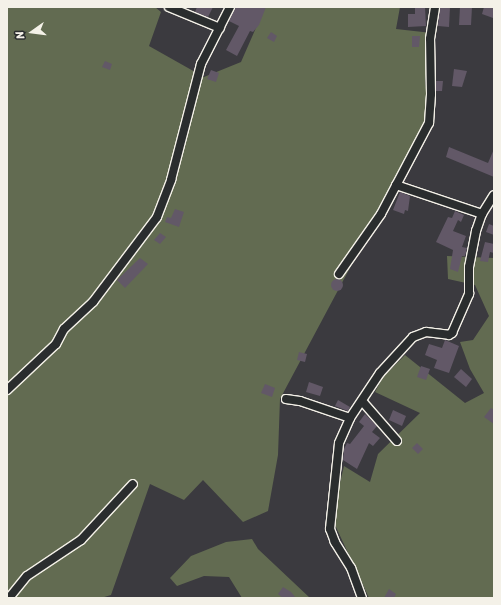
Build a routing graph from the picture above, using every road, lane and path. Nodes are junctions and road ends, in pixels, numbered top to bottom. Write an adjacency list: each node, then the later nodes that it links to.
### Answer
1 (169, 7): 4 (street)
2 (230, 7): 4 (street)
3 (435, 7): 5 (street)
4 (220, 28): 9 (street)
5 (396, 185): 7 (street); 8 (street)
6 (494, 196): 7 (street)
7 (482, 214): 11 (street)
8 (339, 274)
9 (7, 390)
10 (286, 399): 12 (street)
11 (362, 401): 12 (street); 13 (street)
12 (350, 418): 16 (street)
13 (397, 441)
14 (133, 484): 15 (street)
15 (9, 598)
16 (362, 598)

